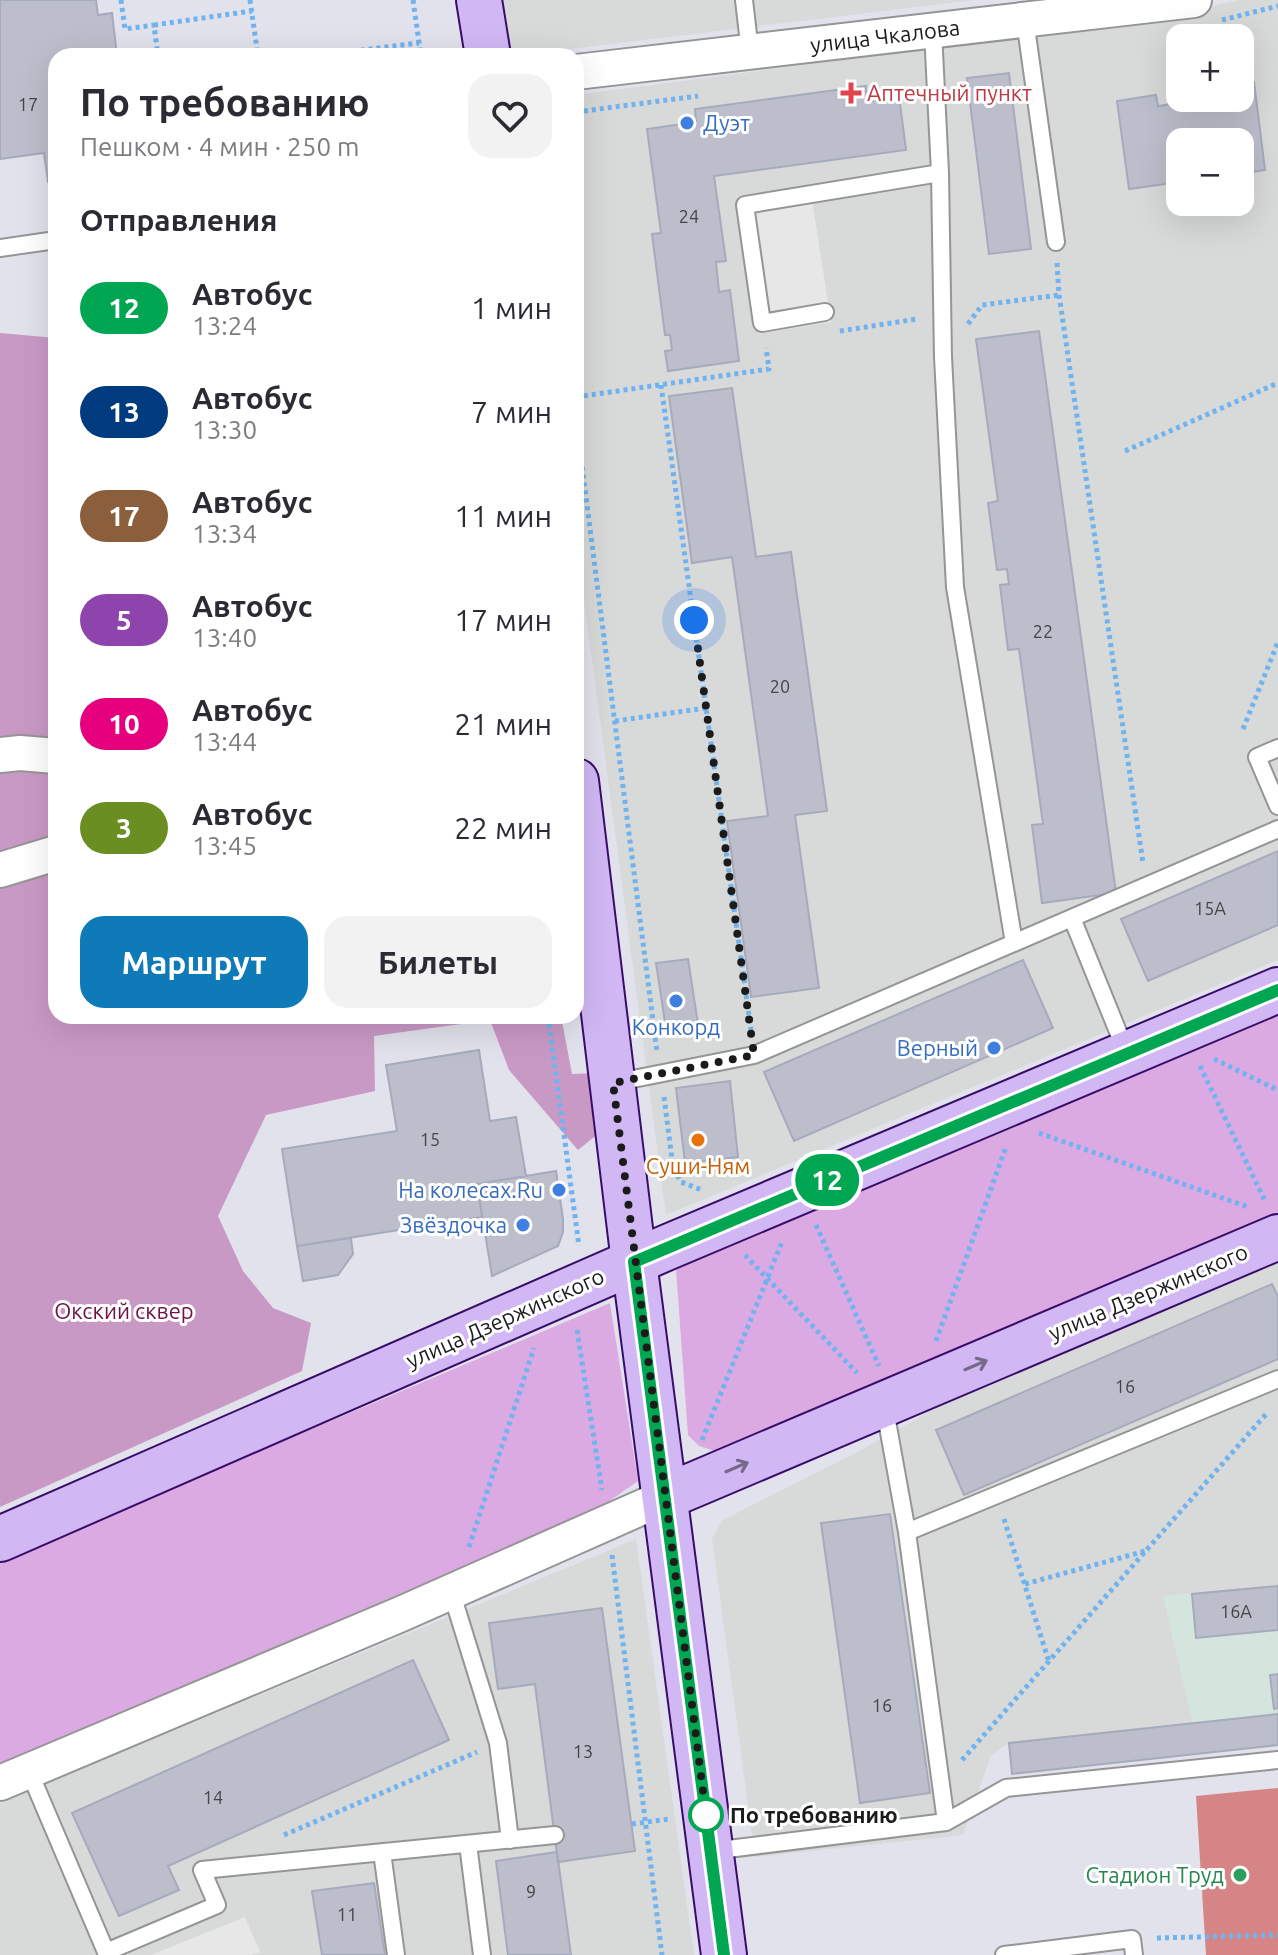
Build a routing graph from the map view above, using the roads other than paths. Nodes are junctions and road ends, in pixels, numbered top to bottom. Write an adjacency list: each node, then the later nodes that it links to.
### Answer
1 (479, 0): 6 (main road)
2 (744, 0): 7 (lane)
3 (1194, 0): 4 (street, улица Чкалова)
4 (1025, 20): 5 (street, улица Чкалова); 11 (lane)
5 (933, 31): 7 (street, улица Чкалова); 9 (lane)
6 (487, 48)
7 (750, 52): 8 (street, улица Чкалова)
8 (584, 71)
9 (940, 173): 13 (lane); 23 (lane)
10 (48, 241): 12 (lane)
11 (1056, 242)
12 (0, 248)
13 (825, 312)
14 (1278, 748): 17 (lane)
15 (0, 755): 16 (street)
16 (48, 755)
17 (1278, 806)
18 (1278, 829): 22 (lane)
19 (584, 846): 26 (main road)
20 (48, 855): 21 (street)
21 (0, 870)
22 (1072, 918): 23 (lane); 25 (lane)
23 (1014, 943): 26 (lane)
24 (1278, 990): 25 (main road, улица Дзержинского)
25 (1127, 1054): 28 (main road, улица Дзержинского)
26 (613, 1083): 28 (main road)
27 (1267, 1216): 30 (main road, улица Дзержинского, one-way to 27)
28 (634, 1262): 31 (main road); 33 (main road, улица Дзержинского)
29 (1278, 1379): 32 (lane)
30 (900, 1398): 31 (main road, улица Дзержинского, one-way to 30); 32 (lane)
31 (681, 1490): 34 (street); 41 (main road)
32 (907, 1532): 37 (lane)
33 (0, 1539)
34 (451, 1591): 36 (street); 39 (lane)
35 (1278, 1760): 37 (lane)
36 (14, 1777): 44 (lane)
37 (946, 1822): 41 (lane)
38 (555, 1835): 39 (lane)
39 (510, 1840): 40 (lane)
40 (468, 1844): 42 (lane); 46 (lane)
41 (711, 1851): 47 (main road)
42 (382, 1852): 44 (lane); 45 (lane)
43 (1133, 1947): 48 (lane)
44 (107, 1953)
45 (396, 1955)
46 (482, 1955)
47 (724, 1955)
48 (1004, 1955)

